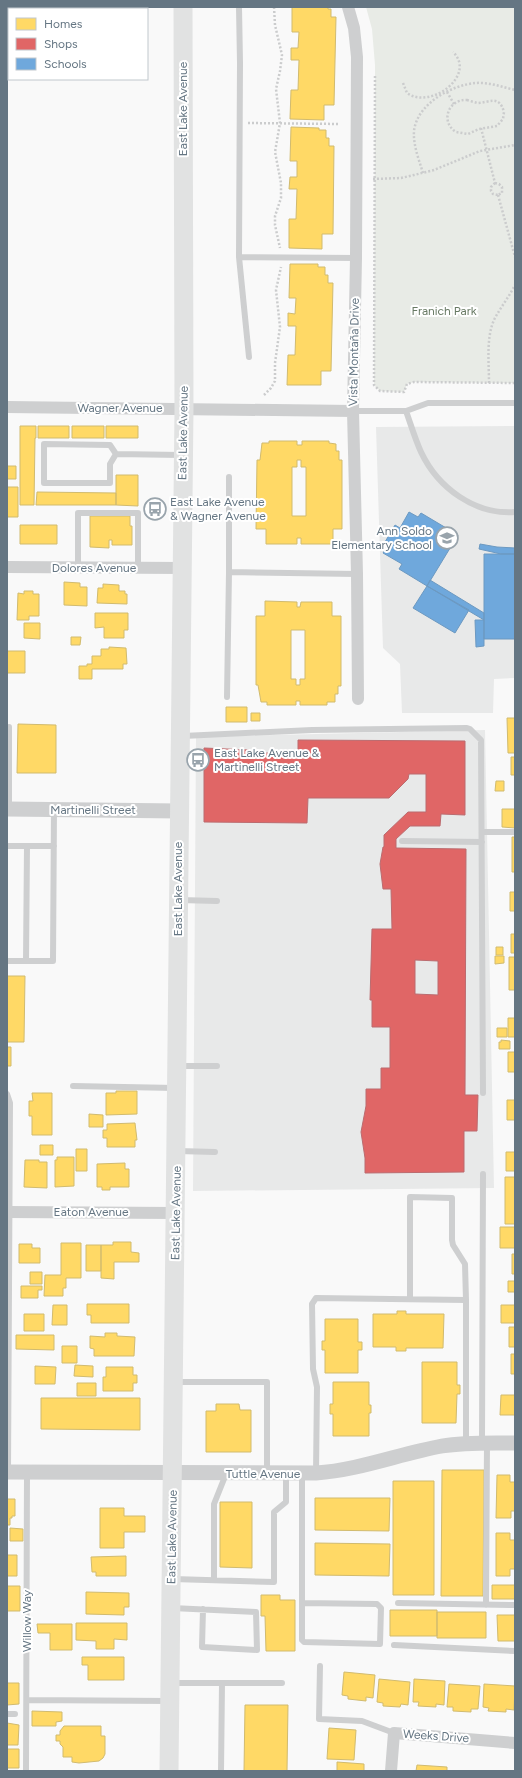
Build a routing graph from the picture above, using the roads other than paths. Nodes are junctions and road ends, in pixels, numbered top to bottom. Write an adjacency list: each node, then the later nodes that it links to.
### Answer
1 (183, 7): 9 (main road, East Lake Avenue)
2 (239, 7): 4 (lane)
3 (348, 7): 5 (street, Vista Montaña Drive)
4 (239, 257): 5 (lane); 6 (lane)
5 (356, 258): 10 (street, Vista Montaña Drive)
6 (248, 357)
7 (515, 402): 11 (lane)
8 (7, 407): 9 (street, Wagner Avenue)
9 (184, 409): 10 (street, Wagner Avenue); 13 (main road, East Lake Avenue)
10 (353, 411): 11 (lane); 21 (street, Vista Montaña Drive)
11 (406, 411): 15 (lane)
12 (116, 454): 12 (lane); 13 (lane)
13 (183, 455): 19 (main road, East Lake Avenue)
14 (229, 477): 20 (lane)
15 (515, 512)
16 (7, 567): 17 (street, Dolores Avenue)
17 (78, 568): 18 (street, Dolores Avenue); 18 (lane)
18 (138, 568): 19 (street, Dolores Avenue)
19 (182, 568): 25 (main road, East Lake Avenue)
20 (229, 572): 21 (lane); 22 (lane)
21 (357, 574): 23 (street, Vista Montaña Drive)
22 (227, 697)
23 (358, 699)
24 (9, 727): 26 (lane)
25 (180, 736): 28 (main road, East Lake Avenue); 29 (lane)
26 (8, 809): 27 (street, Martinelli Street)
27 (54, 810): 28 (street, Martinelli Street); 35 (lane)
28 (179, 810): 36 (main road, East Lake Avenue)
29 (482, 832): 30 (lane); 32 (lane)
30 (515, 832)
31 (402, 841): 32 (lane)
32 (482, 842): 44 (lane)
33 (7, 846): 34 (lane)
34 (27, 846): 35 (lane); 39 (lane)
35 (54, 846): 39 (lane)
36 (178, 900): 37 (lane); 40 (main road, East Lake Avenue)
37 (217, 901)
38 (7, 961): 39 (lane)
39 (26, 961)
40 (177, 1066): 41 (lane); 43 (main road, East Lake Avenue)
41 (217, 1066)
42 (73, 1086): 43 (lane)
43 (177, 1088): 46 (main road, East Lake Avenue)
44 (483, 1093)
45 (7, 1094): 49 (lane)
46 (176, 1151): 47 (lane); 50 (main road, East Lake Avenue)
47 (215, 1152)
48 (483, 1174): 55 (lane)
49 (8, 1212): 50 (street, Eaton Avenue); 53 (lane)
50 (175, 1213): 54 (main road, East Lake Avenue)
51 (410, 1299): 52 (lane); 52 (lane); 64 (lane)
52 (466, 1300): 57 (lane)
53 (8, 1344): 58 (lane)
54 (174, 1382): 60 (main road, East Lake Avenue); 62 (lane)
55 (484, 1443): 56 (street, Tuttle Avenue); 57 (street, Tuttle Avenue); 69 (lane)
56 (515, 1443)
57 (466, 1444): 64 (street, Tuttle Avenue)
58 (8, 1472): 59 (street, Tuttle Avenue)
59 (27, 1472): 60 (street, Tuttle Avenue); 79 (lane, Willow Way)
60 (173, 1473): 61 (street, Tuttle Avenue); 65 (main road, East Lake Avenue)
61 (226, 1474): 62 (street, Tuttle Avenue); 66 (lane)
62 (267, 1474): 63 (street, Tuttle Avenue)
63 (286, 1474): 64 (street, Tuttle Avenue); 66 (lane)
64 (309, 1474): 67 (lane)
65 (172, 1579): 66 (lane); 71 (main road, East Lake Avenue)
66 (214, 1580)
67 (302, 1603): 67 (lane)
68 (398, 1603): 69 (lane)
69 (486, 1605): 70 (lane)
70 (515, 1605)
71 (171, 1608): 72 (lane); 78 (main road, East Lake Avenue)
72 (203, 1609): 72 (lane)
73 (394, 1645): 74 (lane)
74 (515, 1651)
75 (320, 1666): 82 (lane)
76 (222, 1683): 77 (lane); 78 (lane); 86 (lane)
77 (282, 1683)
78 (170, 1692): 79 (lane); 85 (main road, East Lake Avenue)
79 (27, 1700): 84 (lane, Willow Way)
80 (7, 1714): 81 (lane)
81 (15, 1714)
82 (394, 1733): 83 (street, Weeks Drive); 87 (street, Weeks Drive)
83 (515, 1743)
84 (26, 1771)
85 (169, 1771)
86 (221, 1771)
87 (391, 1771)

